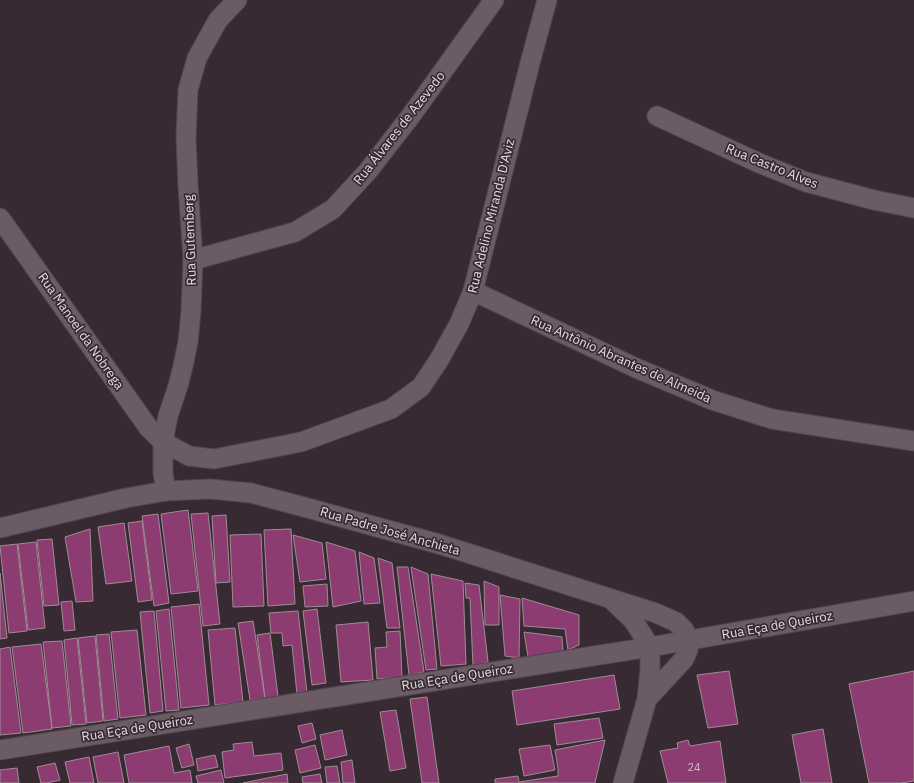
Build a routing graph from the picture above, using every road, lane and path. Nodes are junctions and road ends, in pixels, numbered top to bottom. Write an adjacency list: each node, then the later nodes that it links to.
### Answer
1 (236, 0): 7 (street, Rua Gutemberg)
2 (494, 0): 7 (street, Rua Álvares de Azevedo)
3 (547, 0): 8 (street, Rua Adelino Miranda D'Aviz)
4 (657, 116): 5 (street, Rua Castro Alves)
5 (914, 208)
6 (0, 218): 10 (street, Rua Manoel da Nobrega)
7 (193, 260): 10 (street, Rua Gutemberg)
8 (473, 291): 9 (street, Rua Antônio Abrantes de Almeida); 10 (street, Rua Adelino Miranda D'Aviz)
9 (914, 441)
10 (163, 442): 11 (street, Rua Gutemberg)
11 (166, 491): 12 (street, Rua Padre José Anchieta); 13 (street, Rua Padre José Anchieta)
12 (0, 528)
13 (610, 598): 15 (street, Rua Padre José Anchieta); 16 (street, Rua Padre José Anchieta)
14 (914, 602): 15 (street, Rua Eça de Queiroz)
15 (690, 640): 16 (street, Rua Eça de Queiroz); 17 (street)
16 (650, 647): 17 (street); 18 (street, Rua Eça de Queiroz)
17 (647, 699): 19 (street)
18 (0, 750)
19 (623, 783)

